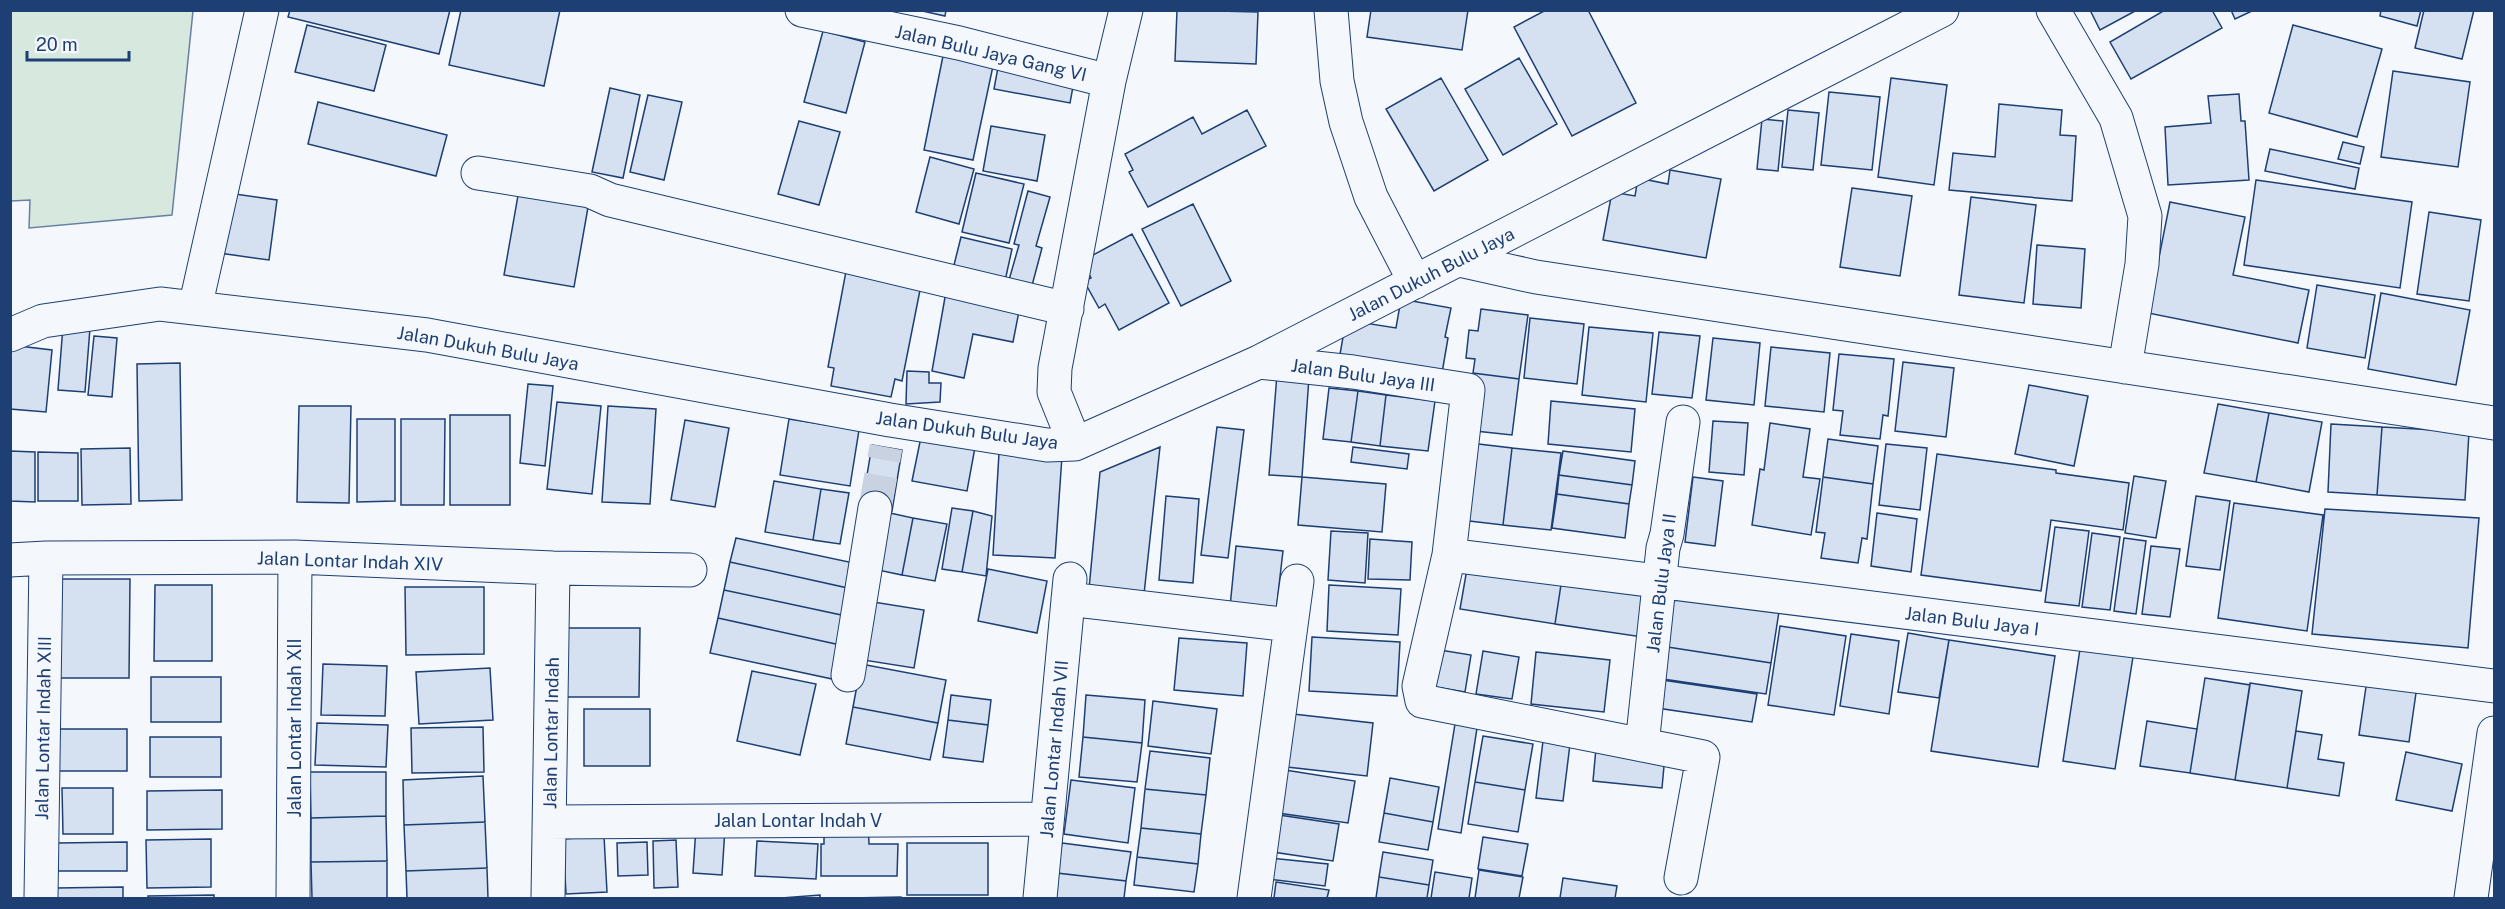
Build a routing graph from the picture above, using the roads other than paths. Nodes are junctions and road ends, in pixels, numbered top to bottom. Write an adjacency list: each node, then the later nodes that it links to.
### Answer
1 (262, 10): 11 (street)
2 (1126, 10): 7 (street)
3 (1331, 10): 10 (street)
4 (1942, 10): 9 (street, Jalan Dukuh Bulu Jaya)
5 (2053, 10): 15 (street)
6 (808, 11): 7 (street, Jalan Bulu Jaya Gang VI)
7 (1109, 81): 12 (street)
8 (478, 173): 12 (street)
9 (1459, 260): 10 (street, Jalan Dukuh Bulu Jaya); 15 (street)
10 (1415, 282): 14 (street, Jalan Dukuh Bulu Jaya)
11 (195, 308): 13 (street, Jalan Dukuh Bulu Jaya); 18 (street, Jalan Dukuh Bulu Jaya)
12 (1067, 309): 18 (street)
13 (10, 335)
14 (1259, 362): 18 (street, Jalan Dukuh Bulu Jaya); 20 (street, Jalan Bulu Jaya III)
15 (2125, 367): 17 (street)
16 (1683, 422): 27 (street, Jalan Bulu Jaya II)
17 (2494, 423)
18 (1075, 444)
19 (875, 508): 29 (street)
20 (1449, 555): 27 (street, Jalan Bulu Jaya I); 32 (street)
21 (295, 557): 22 (street, Jalan Lontar Indah XIV); 24 (street, Jalan Lontar Indah XIV); 37 (street, Jalan Lontar Indah XII)
22 (45, 558): 23 (street, Jalan Lontar Indah XIV); 36 (street, Jalan Lontar Indah XIII)
23 (10, 560)
24 (553, 568): 25 (street, Jalan Lontar Indah XIV); 34 (street, Jalan Lontar Indah)
25 (690, 570)
26 (1297, 581): 28 (street)
27 (1661, 582): 30 (street, Jalan Bulu Jaya I); 32 (street, Jalan Bulu Jaya II)
28 (1291, 625): 33 (street, Jalan Lontar Indah VII); 40 (street)
29 (848, 675)
30 (2494, 686)
31 (2494, 733): 41 (street)
32 (1642, 745): 35 (street)
33 (1047, 819): 34 (street, Jalan Lontar Indah V); 39 (street, Jalan Lontar Indah VII)
34 (549, 822): 38 (street, Jalan Lontar Indah)
35 (1681, 878)
36 (41, 898)
37 (293, 898)
38 (548, 898)
39 (1040, 898)
40 (1254, 898)
41 (2471, 898)

